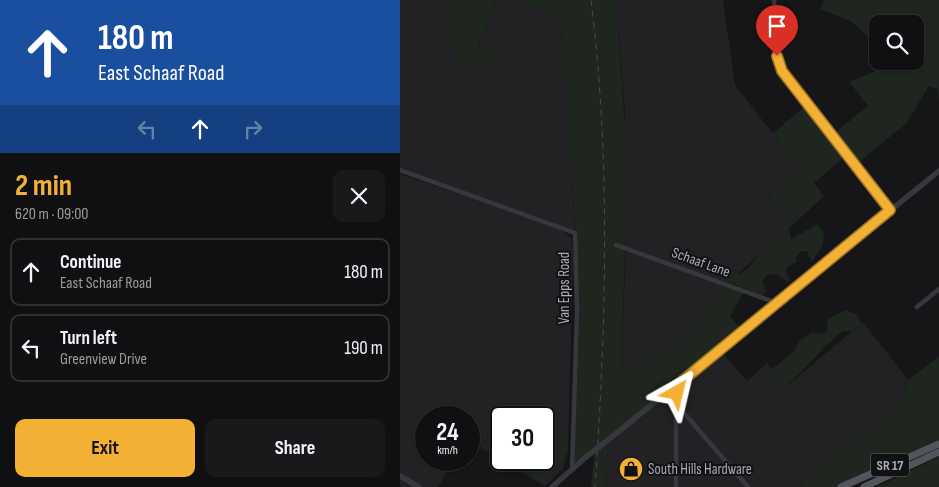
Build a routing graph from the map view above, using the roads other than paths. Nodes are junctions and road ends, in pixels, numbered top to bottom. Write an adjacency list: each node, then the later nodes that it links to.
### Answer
1 (774, 0): 4 (street)
2 (400, 170): 13 (street, Van Epps Road)
3 (939, 171): 4 (street)
4 (890, 210): 7 (street)
5 (616, 244): 7 (street, Schaaf Lane)
6 (939, 289): 8 (street)
7 (777, 304): 9 (street)
8 (917, 307)
9 (676, 386): 10 (street); 13 (street, bridge)
10 (678, 406): 17 (street); 18 (street)
11 (939, 444): 19 (main road, SR 17)
12 (939, 452): 20 (main road, SR 17)
13 (572, 470): 16 (street)
14 (400, 476): 15 (street)
15 (419, 487)
16 (552, 487)
17 (676, 487)
18 (748, 487)
19 (841, 487)
20 (864, 487)

